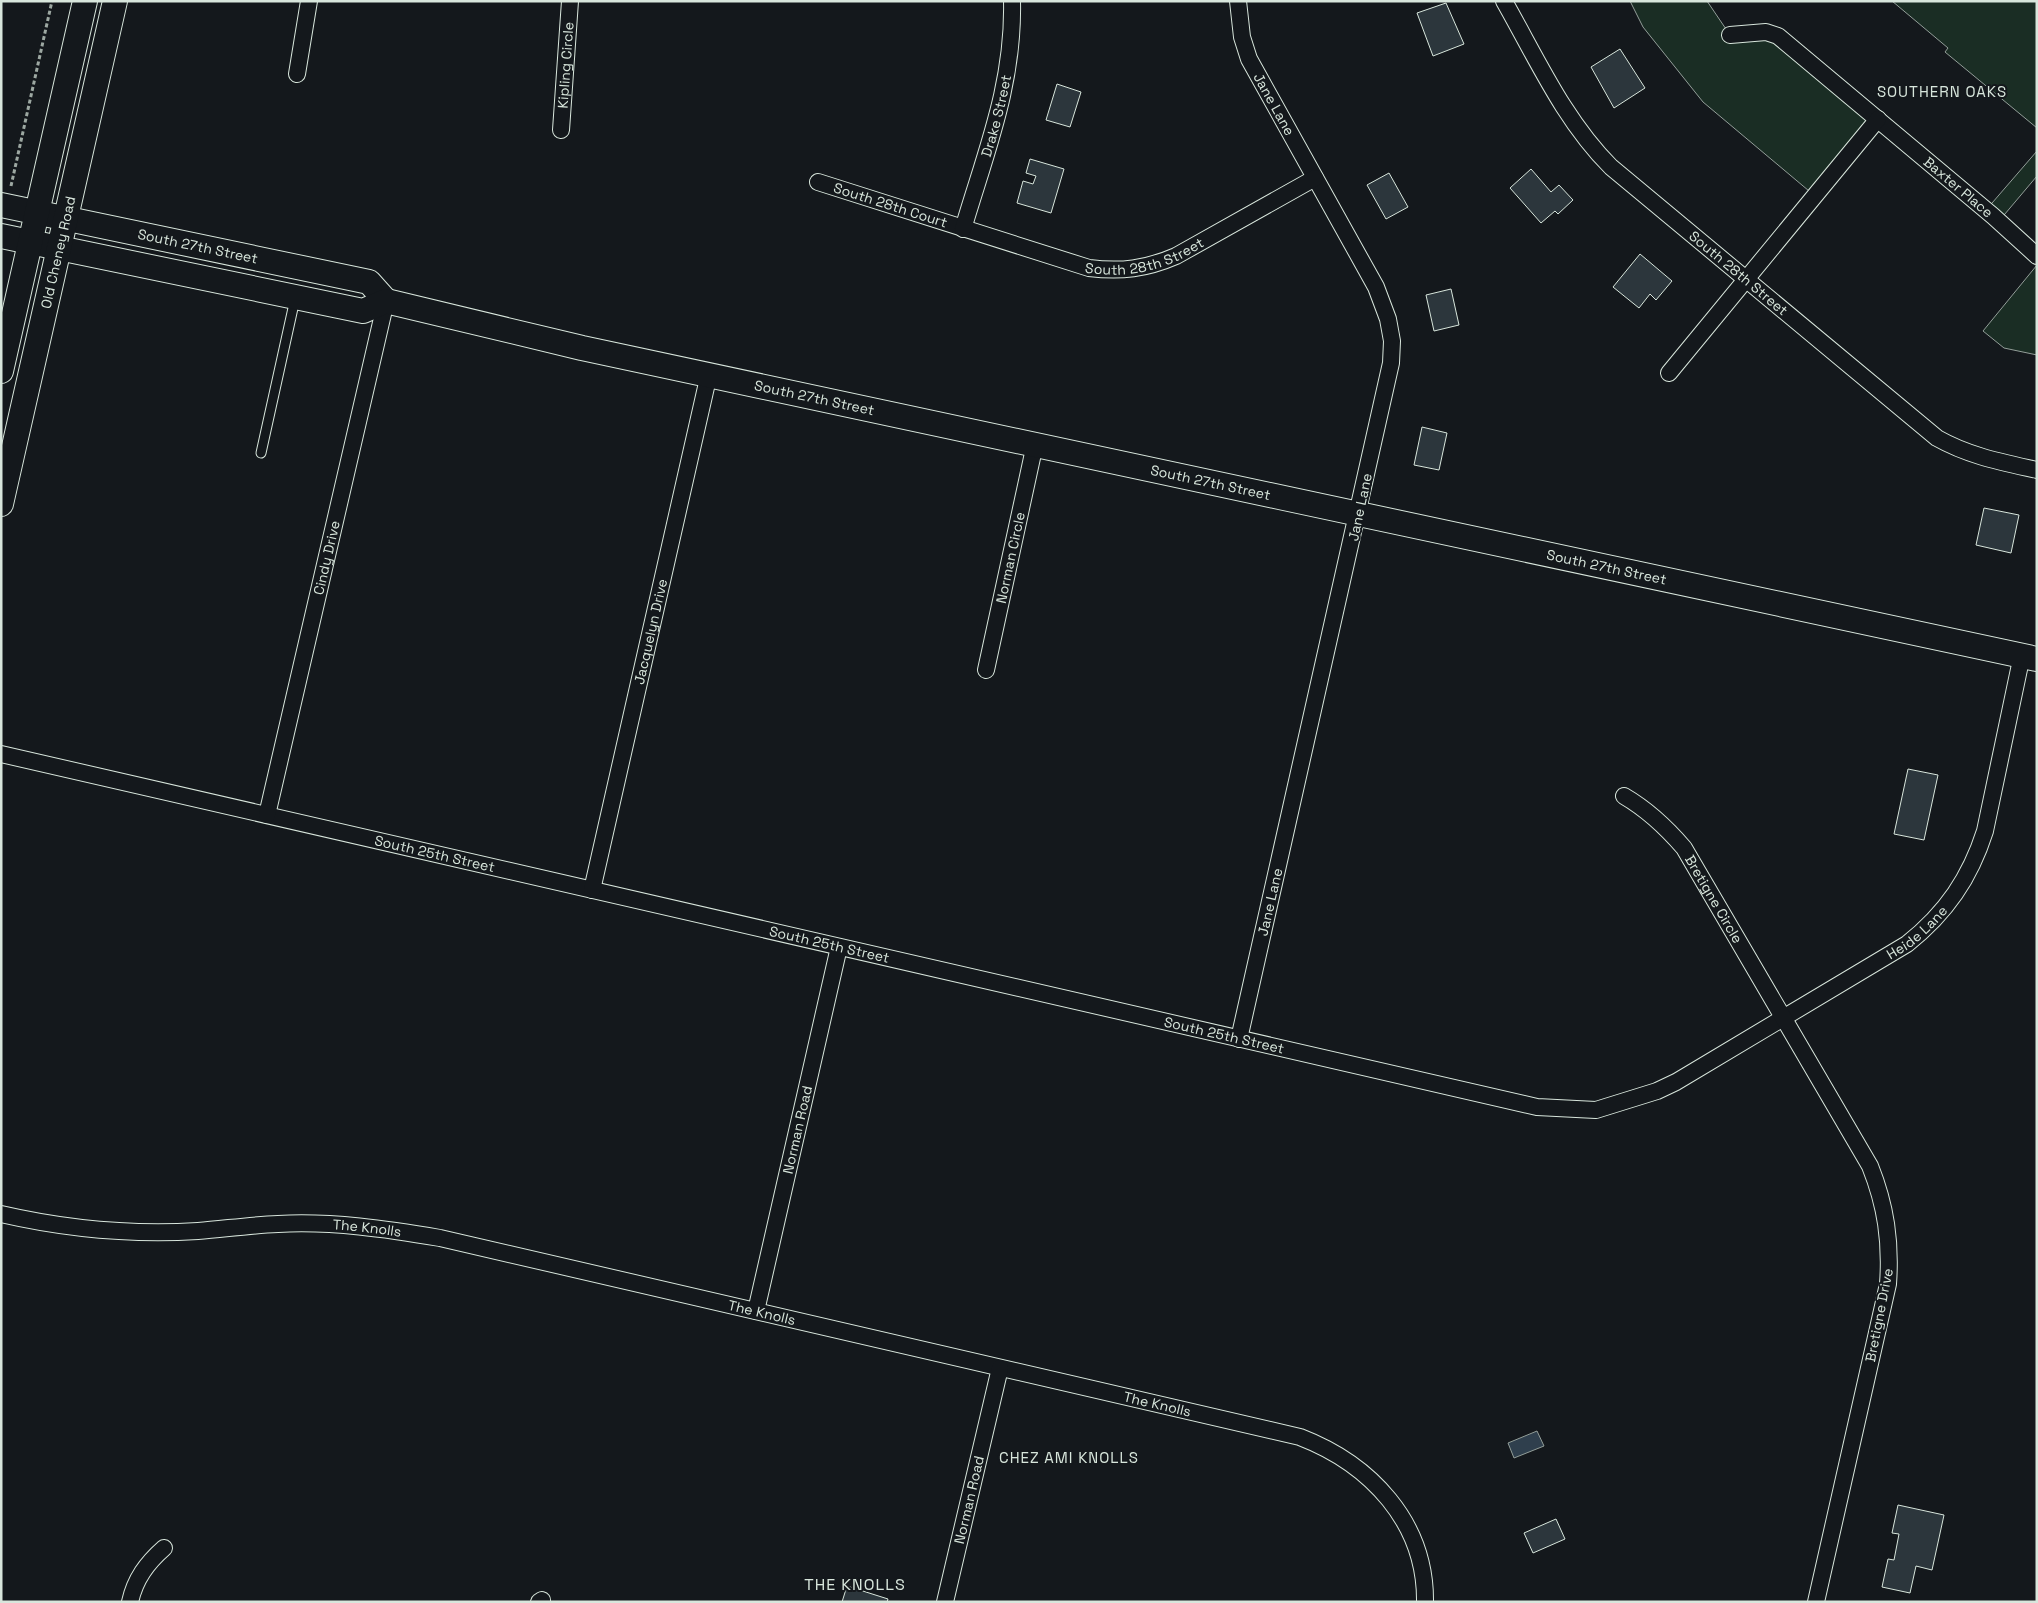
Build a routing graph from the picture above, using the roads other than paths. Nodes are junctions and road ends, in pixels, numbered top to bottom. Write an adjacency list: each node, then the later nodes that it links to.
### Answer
1 (85, 1): 15 (main road)
2 (115, 1): 16 (main road, Old Cheney Road)
3 (309, 1): 9 (street)
4 (570, 1): 11 (street, Kipling Circle)
5 (1012, 1): 17 (street, Drake Street)
6 (1238, 1): 12 (street, Jane Lane)
7 (1504, 1): 22 (street, South 28th Street)
8 (1730, 35): 10 (street, Baxter Place)
9 (297, 74)
10 (1878, 120): 21 (street, Baxter Place); 22 (street)
11 (561, 130)
12 (1315, 178): 17 (street, South 28th Street); 32 (street, Jane Lane)
13 (818, 182): 17 (street, South 28th Court)
14 (6, 196): 15 (main road, South 27th Street)
15 (37, 213): 16 (main road, South 27th Street); 19 (main road)
16 (66, 219): 20 (main road, Old Cheney Road); 24 (main road, South 27th Street)
17 (963, 229)
18 (1, 236): 19 (main road)
19 (32, 242): 20 (main road); 25 (main road)
20 (60, 248): 23 (main road); 31 (main road, Old Cheney Road)
21 (2037, 256)
22 (1745, 280): 26 (street); 30 (street, South 28th Street)
23 (295, 298): 24 (main road); 29 (lane)
24 (386, 301): 27 (main road, South 27th Street); 37 (street, Cindy Drive)
25 (1, 371)
26 (1669, 373)
27 (710, 374): 28 (main road, South 27th Street); 38 (street, Jacquelyn Drive)
28 (1035, 444): 32 (main road, South 27th Street); 34 (street, Norman Circle)
29 (261, 453)
30 (2037, 470)
31 (1, 504)
32 (1358, 514): 33 (main road, South 27th Street); 41 (street, Jane Lane)
33 (2029, 657): 40 (street, Heide Lane)
34 (986, 670)
35 (1, 754): 37 (street, South 25th Street)
36 (1624, 796): 40 (street, Bretigne Circle)
37 (267, 815): 38 (street, South 25th Street)
38 (592, 890): 39 (street, South 25th Street)
39 (839, 947): 41 (street, South 25th Street); 44 (street, Norman Road)
40 (1784, 1019): 42 (street, Heide Lane); 50 (street, Bretigne Drive)
41 (1239, 1039): 42 (street, South 25th Street)
42 (1657, 1091)
43 (1, 1214): 44 (street, The Knolls)
44 (756, 1311): 45 (street, The Knolls)
45 (1000, 1368): 48 (street, Norman Road); 49 (street, The Knolls)
46 (164, 1548): 47 (street)
47 (130, 1602)
48 (945, 1602)
49 (1425, 1602)
50 (1816, 1602)

